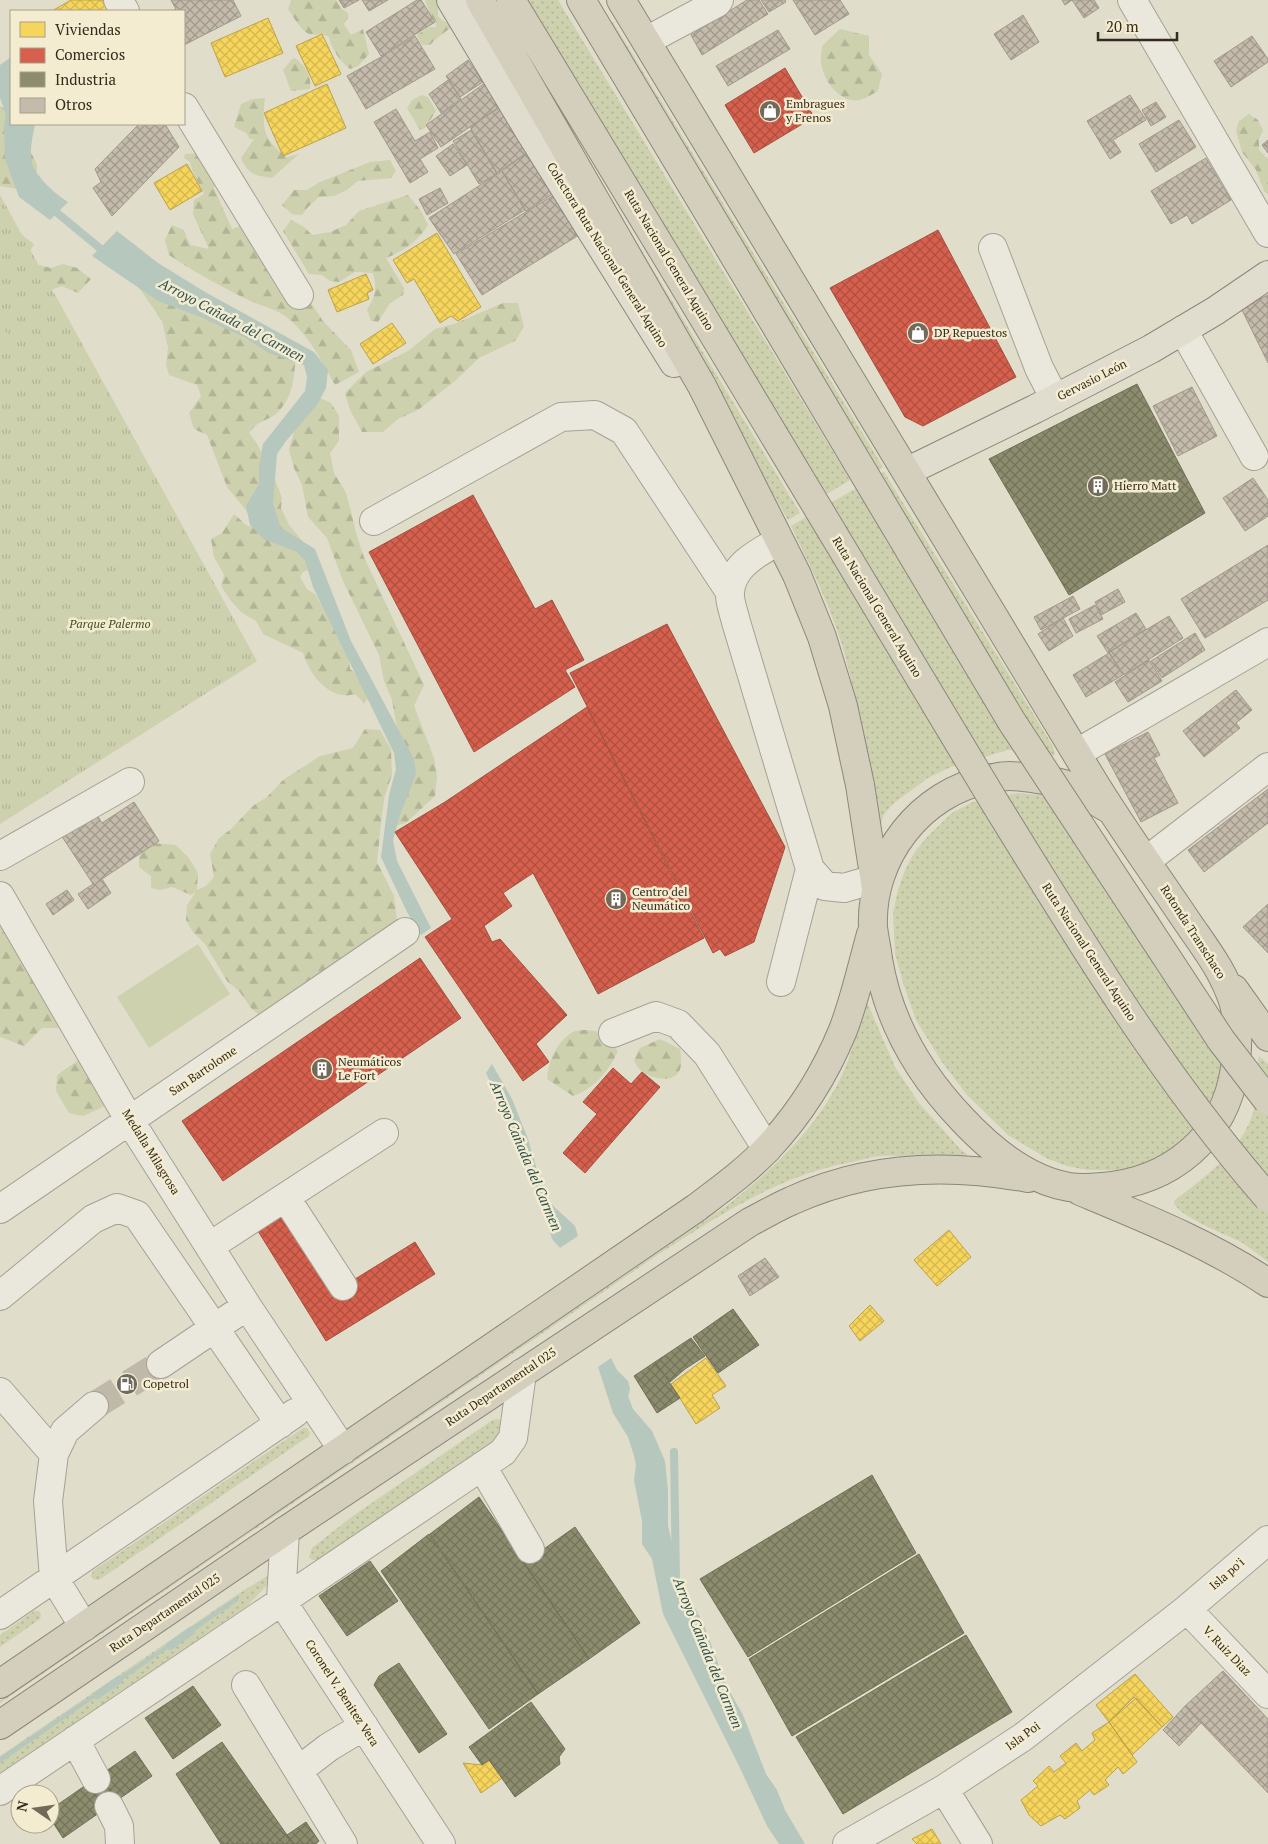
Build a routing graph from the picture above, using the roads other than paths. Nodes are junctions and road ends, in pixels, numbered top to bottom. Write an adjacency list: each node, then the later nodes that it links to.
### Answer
1 (451, 0): 18 (main road, Colectora Ruta Nacional General Aquino)
2 (480, 0): 18 (highway)
3 (511, 0): 45 (highway, Ruta Nacional General Aquino, bridge)
4 (581, 0): 38 (highway, bridge)
5 (621, 0): 8 (highway)
6 (719, 0): 8 (street)
7 (1132, 0): 10 (street)
8 (646, 41): 17 (highway)
9 (185, 109): 13 (street)
10 (1268, 233)
11 (993, 248): 15 (street)
12 (1268, 276): 14 (main road, Gervasio León)
13 (299, 296)
14 (1183, 330): 15 (main road, Gervasio León); 16 (street)
15 (1055, 399): 17 (main road, Gervasio León)
16 (1254, 456)
17 (908, 471): 23 (highway)
18 (764, 510): 20 (highway)
19 (374, 521): 21 (street)
20 (779, 541): 21 (street); 30 (highway)
21 (730, 592): 29 (street)
22 (1268, 642): 23 (street)
23 (1077, 753): 26 (highway)
24 (1268, 767): 28 (street)
25 (130, 782): 27 (street)
26 (1111, 810): 28 (highway, Rotonda Transchaco); 30 (highway, Rotonda Transchaco)
27 (0, 856)
28 (1146, 861): 34 (highway, Rotonda Transchaco)
29 (810, 869): 30 (street); 35 (street)
30 (875, 883): 32 (highway, Rotonda Transchaco)
31 (0, 896): 39 (street, Medalla Milagrosa)
32 (873, 926): 41 (highway); 42 (highway, Rotonda Transchaco)
33 (405, 932): 39 (street, San Bartolome)
34 (1223, 974): 37 (highway); 43 (highway, Rotonda Transchaco)
35 (781, 982)
36 (613, 1033): 41 (street)
37 (1268, 1037)
38 (1268, 1101)
39 (130, 1121): 46 (street, San Bartolome); 47 (street, Medalla Milagrosa)
40 (384, 1133): 44 (street)
41 (767, 1149): 59 (highway)
42 (1045, 1181): 43 (highway, Rotonda Transchaco); 54 (highway, Ruta Departamental 025)
43 (1074, 1189): 48 (highway)
44 (286, 1198): 47 (street); 49 (street)
45 (1268, 1198)
46 (0, 1209)
47 (210, 1246): 51 (street, Medalla Milagrosa)
48 (1268, 1283)
49 (343, 1286)
50 (0, 1296): 52 (street)
51 (247, 1306): 52 (street); 56 (street, Medalla Milagrosa)
52 (214, 1328): 53 (street); 58 (street)
53 (161, 1364)
54 (522, 1373): 61 (street); 62 (highway, Ruta Departamental 025)
55 (0, 1392): 60 (street)
56 (311, 1402): 58 (street); 59 (street, Medalla Milagrosa)
57 (94, 1406): 60 (street)
58 (280, 1424): 65 (street)
59 (343, 1450): 69 (highway)
60 (54, 1454): 65 (street)
61 (482, 1466): 64 (street); 66 (street)
62 (285, 1531): 66 (street); 73 (highway, Ruta Departamental 025)
63 (1268, 1540): 67 (street, Isla po'i)
64 (530, 1549)
65 (54, 1578): 68 (street); 69 (street)
66 (281, 1600): 74 (street, Coronel V. Benitez Vera); 75 (street)
67 (1187, 1609): 72 (street, V. Ruiz Diaz); 78 (street, Isla Poi)
68 (0, 1615)
69 (84, 1627): 70 (highway)
70 (0, 1684)
71 (246, 1686): 76 (street)
72 (1268, 1694)
73 (0, 1725)
74 (364, 1726): 76 (street); 83 (street, Coronel V. Benitez Vera)
75 (75, 1740): 77 (street); 79 (street)
76 (299, 1770): 82 (street)
77 (96, 1778)
78 (944, 1789): 84 (street, Isla Poi); 85 (street)
79 (0, 1791)
80 (109, 1806): 81 (street)
81 (120, 1844)
82 (343, 1844)
83 (442, 1844)
84 (847, 1844)
85 (978, 1844)

